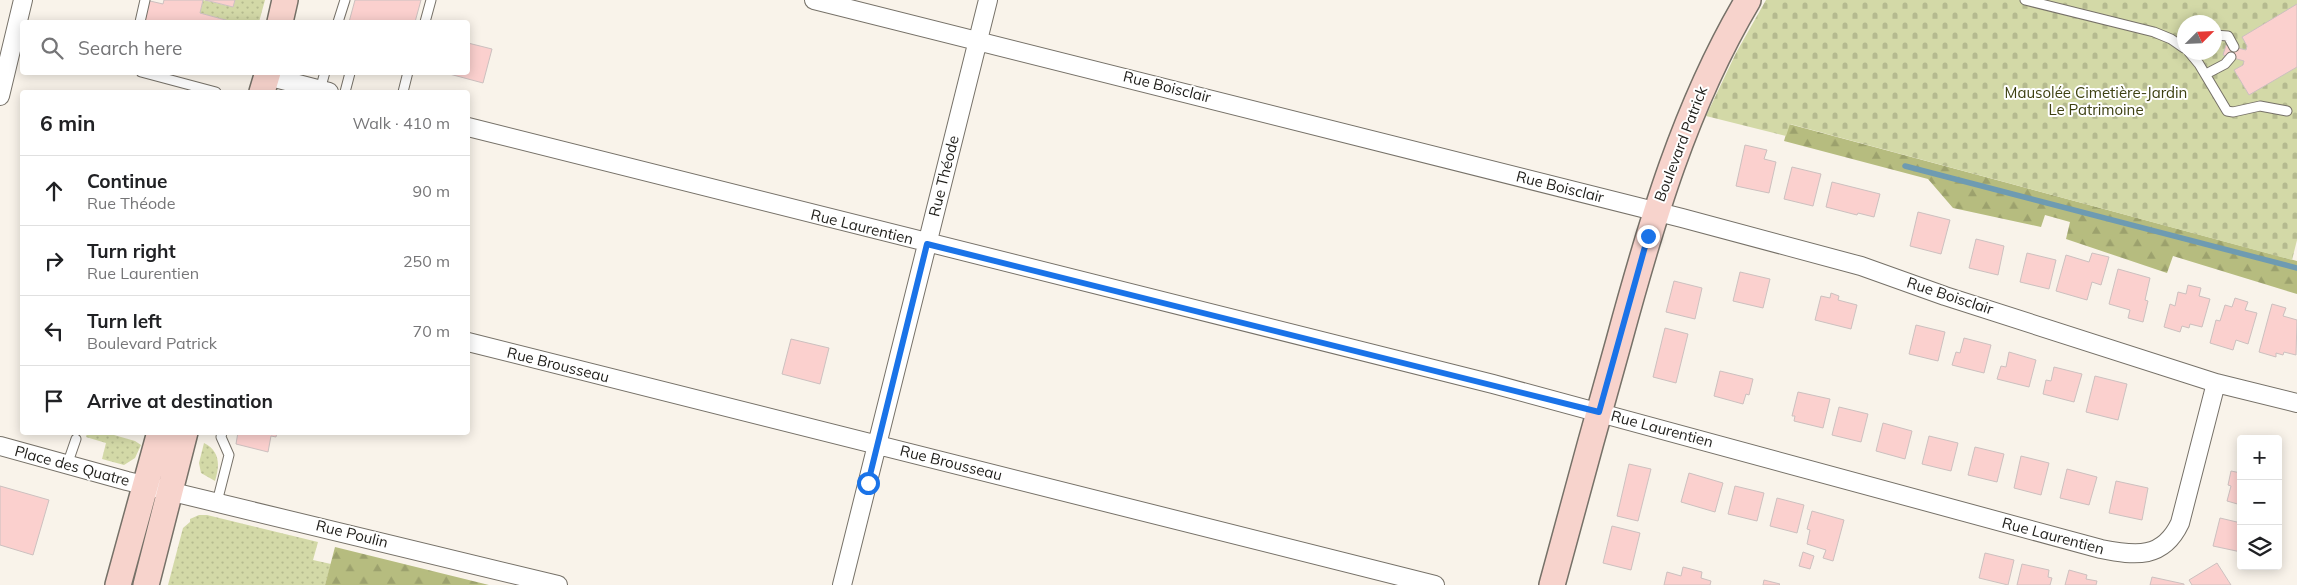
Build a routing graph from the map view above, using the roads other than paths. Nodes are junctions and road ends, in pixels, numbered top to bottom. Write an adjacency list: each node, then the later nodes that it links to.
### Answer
1 (23, 0): 31 (street)
2 (145, 0): 10 (lane)
3 (286, 0): 11 (street)
4 (345, 0): 12 (lane)
5 (431, 0): 13 (lane)
6 (814, 0): 15 (street, Rue Boisclair)
7 (988, 0): 15 (street, Rue Théode)
8 (2025, 0): 16 (lane)
9 (1744, 1): 34 (street, Boulevard Patrick)
10 (140, 20)
11 (281, 20)
12 (339, 20)
13 (426, 20)
14 (2222, 36): 17 (lane)
15 (978, 40): 34 (street, Rue Boisclair); 35 (street, Rue Théode)
16 (2177, 42)
17 (2234, 47)
18 (2231, 58): 20 (lane)
19 (2196, 60): 20 (lane)
20 (2206, 74): 32 (lane)
21 (152, 75): 26 (lane)
22 (325, 75): 28 (lane)
23 (349, 75): 29 (lane)
24 (407, 75): 30 (lane)
25 (266, 80): 27 (street)
26 (208, 90)
27 (319, 90)
28 (324, 90)
29 (346, 90)
30 (404, 90)
31 (0, 96)
32 (2287, 111)
33 (470, 129): 35 (street, Rue Laurentien)
34 (1655, 212): 37 (street, Rue Boisclair); 39 (street, Boulevard Patrick)
35 (927, 244): 39 (street, Rue Laurentien); 44 (street, Rue Théode)
36 (470, 342): 44 (street, Rue Brousseau)
37 (2216, 383): 38 (street, Rue Boisclair); 39 (street, Rue Laurentien)
38 (2297, 403)
39 (1599, 412): 55 (street, Boulevard Patrick)
40 (159, 435): 47 (street)
41 (184, 435): 48 (street)
42 (221, 435): 49 (lane)
43 (76, 439): 46 (lane)
44 (878, 444): 53 (street, Rue Théode); 54 (street, Rue Brousseau)
45 (0, 446): 46 (street, Place des Quatre)
46 (67, 464): 47 (street, Place des Quatre)
47 (145, 485): 48 (street, Rue Poulin); 50 (street)
48 (170, 490): 49 (street, Rue Poulin); 51 (street)
49 (217, 502): 52 (street, Rue Poulin)
50 (118, 585)
51 (146, 585)
52 (558, 585)
53 (842, 585)
54 (1435, 585)
55 (1552, 585)

